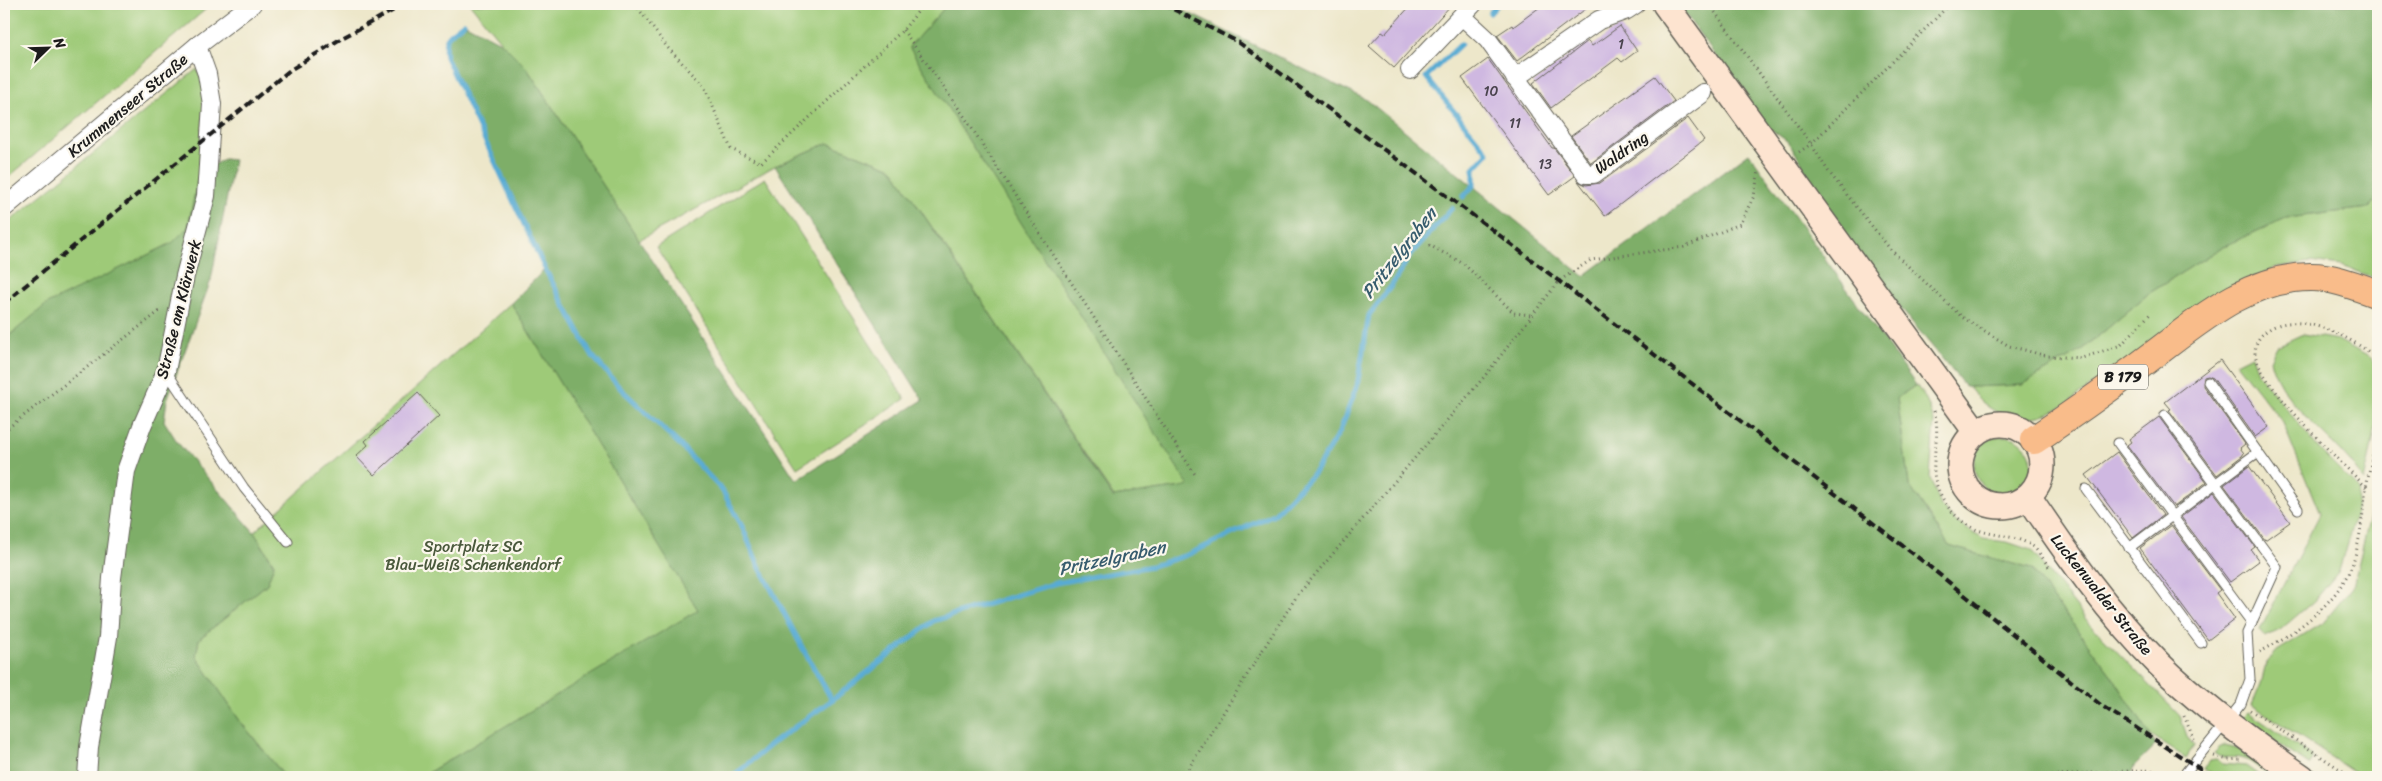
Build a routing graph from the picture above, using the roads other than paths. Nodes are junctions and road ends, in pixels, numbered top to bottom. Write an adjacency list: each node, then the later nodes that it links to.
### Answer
1 (1636, 4): 7 (street)
2 (1665, 4): 14 (main road)
3 (242, 8): 5 (street, Krummenseer Straße)
4 (1467, 10): 6 (street); 7 (street, Waldring)
5 (197, 46): 9 (street, Krummenseer Straße); 11 (street, Straße am Klärwerk)
6 (1410, 70)
7 (1515, 78): 8 (street, Waldring)
8 (1703, 93)
9 (4, 208)
10 (2378, 294): 15 (main road, B 179)
11 (166, 371): 23 (lane); 29 (street, Straße am Klärwerk)
12 (2208, 382): 17 (lane)
13 (2165, 415): 18 (lane)
14 (1976, 432): 15 (main road); 20 (main road)
15 (2034, 440): 20 (main road)
16 (2118, 443): 22 (lane)
17 (2258, 452): 18 (lane); 21 (lane)
18 (2216, 484): 22 (lane); 25 (lane)
19 (2086, 489): 24 (lane)
20 (2028, 496): 27 (main road, Luckenwalder Straße)
21 (2298, 509)
22 (2172, 516): 24 (lane); 25 (lane)
23 (288, 542)
24 (2130, 548): 26 (lane)
25 (2252, 623): 27 (lane)
26 (2201, 643)
27 (2233, 713): 28 (lane); 30 (main road, Luckenwalder Straße)
28 (2185, 775)
29 (87, 777)
30 (2302, 777)

